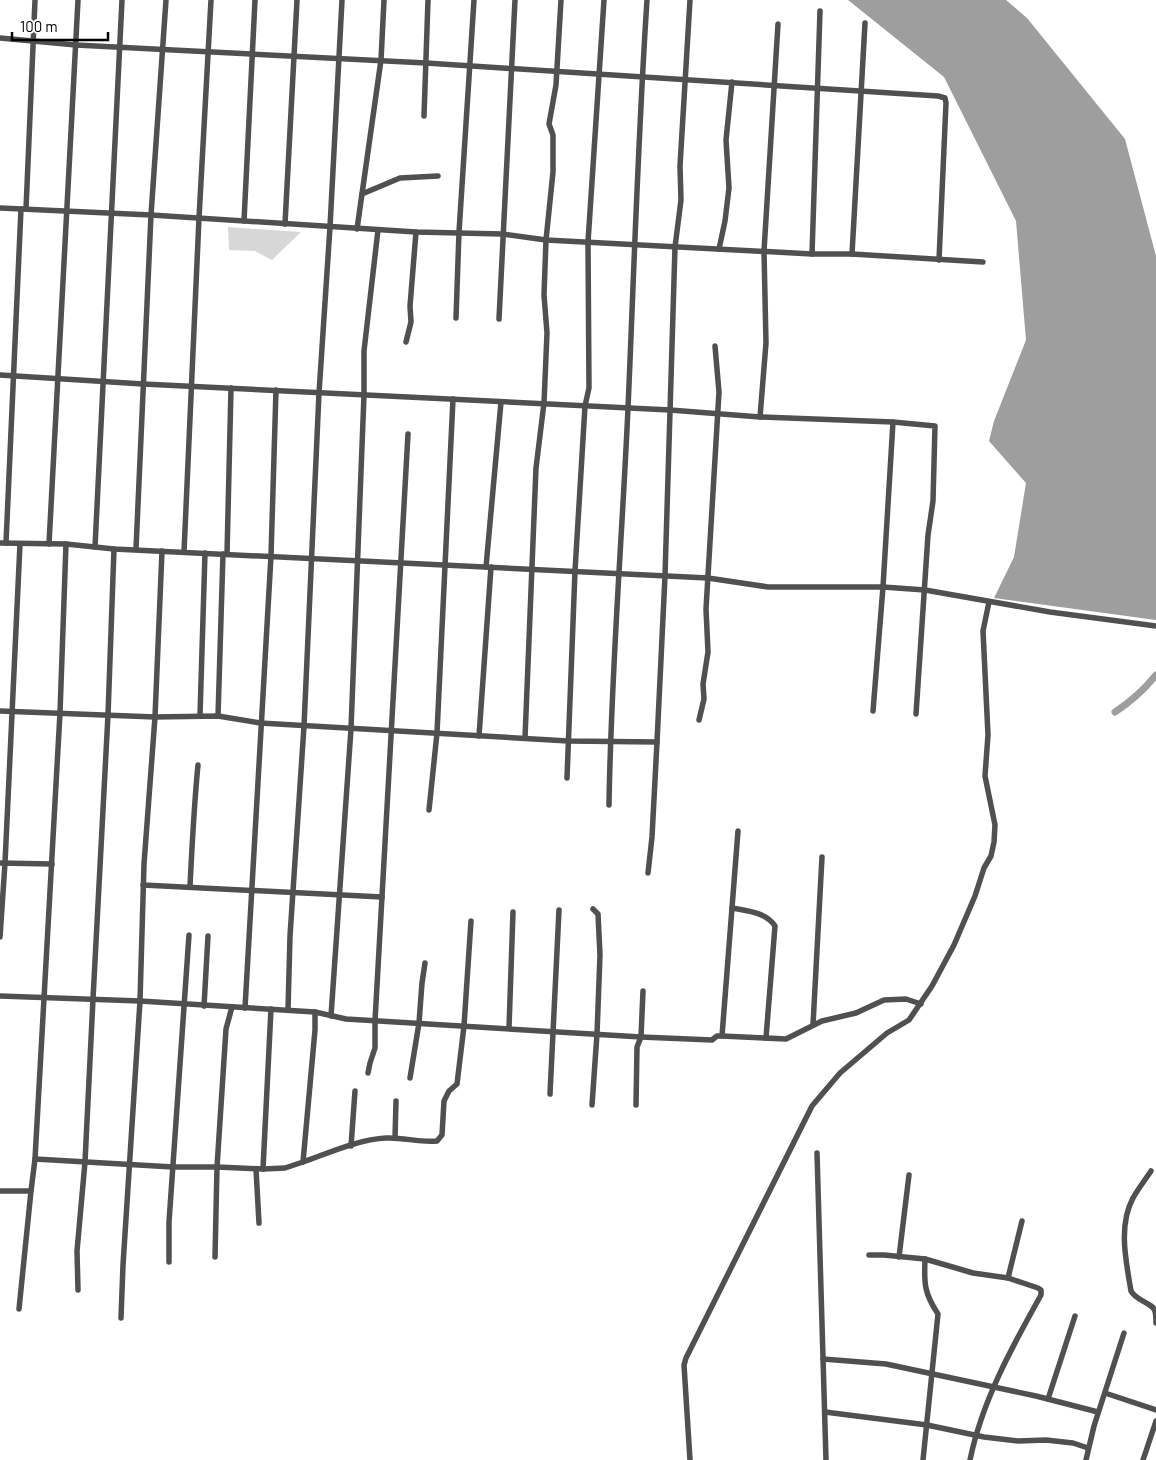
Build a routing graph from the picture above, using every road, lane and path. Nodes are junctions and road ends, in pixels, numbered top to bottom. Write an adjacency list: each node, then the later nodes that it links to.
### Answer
1 (35, 0): 21 (street)
2 (78, 0): 22 (street)
3 (122, 0): 23 (street)
4 (166, 0): 24 (street)
5 (211, 0): 25 (street)
6 (255, 0): 26 (street)
7 (297, 0): 27 (street)
8 (342, 0): 28 (street)
9 (384, 0): 29 (street)
10 (428, 0): 30 (street)
11 (474, 0): 31 (street)
12 (515, 0): 32 (street)
13 (561, 0): 33 (street)
14 (604, 0): 34 (street)
15 (647, 0): 35 (street)
16 (690, 0): 36 (street)
17 (820, 11): 39 (street)
18 (778, 24): 38 (street)
19 (865, 24): 40 (street)
20 (0, 38): 21 (street)
21 (32, 41): 22 (street); 45 (street)
22 (76, 44): 23 (street); 46 (street)
23 (120, 46): 24 (street); 47 (street)
24 (163, 48): 25 (street); 48 (street)
25 (208, 51): 26 (street); 49 (street)
26 (252, 53): 27 (street); 50 (street)
27 (294, 56): 28 (street); 51 (street)
28 (339, 58): 29 (street); 52 (street)
29 (380, 60): 30 (street); 43 (street)
30 (426, 63): 31 (street); 41 (street)
31 (471, 66): 32 (street); 56 (street)
32 (511, 70): 33 (street); 57 (street)
33 (557, 72): 34 (street); 58 (street)
34 (600, 75): 35 (street); 59 (street)
35 (642, 77): 36 (street); 60 (street)
36 (685, 79): 37 (street); 61 (street)
37 (732, 82): 38 (street); 62 (street)
38 (775, 85): 39 (street); 63 (street)
39 (818, 88): 40 (street); 64 (street)
40 (861, 90): 65 (street); 66 (street)
41 (424, 116)
42 (438, 176): 43 (street)
43 (362, 194): 53 (street)
44 (0, 208): 45 (street)
45 (23, 209): 46 (street); 73 (street)
46 (66, 211): 47 (street); 74 (street)
47 (111, 213): 48 (street); 75 (street)
48 (151, 215): 49 (street); 76 (street)
49 (199, 218): 50 (street); 77 (street)
50 (244, 221): 51 (street)
51 (285, 224): 52 (street)
52 (330, 227): 53 (street); 80 (street)
53 (357, 229): 54 (street)
54 (378, 230): 55 (street); 81 (street)
55 (416, 232): 56 (street); 70 (street)
56 (458, 232): 57 (street); 68 (street)
57 (502, 234): 58 (street); 69 (street)
58 (546, 240): 59 (street); 84 (street)
59 (588, 242): 60 (street); 85 (street)
60 (636, 245): 61 (street); 86 (street)
61 (675, 247): 62 (street); 87 (street)
62 (719, 249): 63 (street)
63 (764, 251): 64 (street); 89 (street)
64 (812, 254): 65 (street)
65 (852, 254): 66 (street)
66 (939, 260): 67 (street)
67 (983, 262)
68 (456, 318)
69 (499, 318)
70 (406, 342)
71 (715, 346): 88 (street)
72 (0, 375): 73 (street)
73 (13, 376): 74 (street); 92 (street)
74 (58, 379): 75 (street); 94 (street)
75 (103, 382): 76 (street); 96 (street)
76 (143, 384): 77 (street); 98 (street)
77 (191, 386): 78 (street); 100 (street)
78 (232, 388): 79 (street); 102 (street)
79 (276, 390): 80 (street); 103 (street)
80 (319, 393): 81 (street); 104 (street)
81 (364, 395): 82 (street); 105 (street)
82 (453, 399): 83 (street); 107 (street)
83 (501, 402): 84 (street); 108 (street)
84 (544, 403): 85 (street); 109 (street)
85 (585, 406): 86 (street); 110 (street)
86 (628, 408): 87 (street); 111 (street)
87 (670, 410): 88 (street); 112 (street)
88 (716, 414): 89 (street); 113 (street)
89 (760, 417): 90 (street)
90 (892, 422): 114 (street); 115 (street)
91 (408, 434): 106 (street)
92 (3, 543): 93 (street)
93 (20, 544): 94 (street); 120 (street)
94 (49, 544): 95 (street)
95 (66, 544): 96 (street); 121 (street)
96 (95, 547): 97 (street)
97 (114, 549): 98 (street); 123 (street)
98 (136, 549): 99 (street)
99 (162, 550): 100 (street); 126 (street)
100 (184, 552): 101 (street)
101 (205, 553): 102 (street); 124 (street)
102 (225, 554): 103 (street); 125 (street)
103 (271, 556): 104 (street); 128 (street)
104 (312, 558): 105 (street); 129 (street)
105 (358, 560): 106 (street); 130 (street)
106 (401, 562): 107 (street); 131 (street)
107 (445, 565): 108 (street); 132 (street)
108 (489, 567): 109 (street); 133 (street)
109 (532, 570): 110 (street); 134 (street)
110 (575, 571): 111 (street); 135 (street)
111 (618, 573): 112 (street); 136 (street)
112 (665, 576): 113 (street); 137 (street)
113 (708, 578): 114 (street); 127 (street)
114 (883, 587): 115 (street); 119 (street)
115 (925, 590): 116 (street); 122 (street)
116 (989, 602): 117 (street); 167 (street)
117 (1156, 626)
118 (0, 711): 120 (street)
119 (873, 711)
120 (12, 712): 121 (street); 144 (street)
121 (60, 713): 123 (street); 145 (street)
122 (916, 714)
123 (108, 715): 126 (street); 165 (street)
124 (200, 715): 125 (street); 126 (street)
125 (218, 716): 128 (street)
126 (155, 717): 147 (street)
127 (698, 720)
128 (260, 723): 129 (street); 149 (street)
129 (304, 726): 130 (street); 150 (street)
130 (351, 728): 131 (street); 151 (street)
131 (392, 731): 132 (street); 152 (street)
132 (437, 733): 133 (street); 141 (street)
133 (479, 736): 134 (street)
134 (525, 738): 135 (street)
135 (568, 741): 136 (street); 139 (street)
136 (610, 742): 137 (street); 140 (street)
137 (657, 742): 146 (street)
138 (198, 765): 148 (street)
139 (567, 778)
140 (609, 805)
141 (429, 810)
142 (738, 831): 153 (street)
143 (822, 857): 178 (street)
144 (2, 863): 145 (street); 160 (street)
145 (52, 864): 164 (street)
146 (648, 874)
147 (144, 885): 148 (street); 166 (street)
148 (190, 886): 149 (street)
149 (252, 891): 150 (street); 171 (street)
150 (293, 893): 151 (street); 173 (street)
151 (340, 894): 152 (street); 175 (street)
152 (382, 897): 176 (street)
153 (732, 908): 183 (street); 185 (street)
154 (593, 909): 182 (street)
155 (559, 910): 181 (street)
156 (513, 912): 180 (street)
157 (472, 921): 179 (street)
158 (189, 935): 168 (street)
159 (208, 936): 169 (street)
160 (0, 937)
161 (425, 962): 177 (street)
162 (643, 991): 184 (street)
163 (0, 996): 164 (street)
164 (45, 996): 165 (street); 196 (street)
165 (93, 999): 166 (street); 197 (street)
166 (140, 1001): 168 (street); 199 (street)
167 (921, 1004): 178 (street); 235 (street)
168 (183, 1005): 169 (street); 201 (street)
169 (204, 1006): 170 (street)
170 (232, 1007): 171 (street); 200 (street)
171 (245, 1008): 172 (street)
172 (271, 1009): 173 (street); 203 (street)
173 (288, 1010): 174 (street)
174 (315, 1012): 175 (street); 198 (street)
175 (331, 1016): 176 (street)
176 (375, 1021): 177 (street); 186 (street)
177 (419, 1023): 179 (street); 187 (street)
178 (813, 1025): 185 (street)
179 (464, 1026): 180 (street); 193 (street)
180 (510, 1028): 181 (street)
181 (552, 1031): 182 (street); 189 (street)
182 (598, 1034): 184 (street); 191 (street)
183 (722, 1036): 184 (street); 185 (street)
184 (641, 1038): 192 (street)
185 (766, 1038)
186 (368, 1073)
187 (410, 1078)
188 (354, 1091): 194 (street)
189 (550, 1094)
190 (396, 1101): 193 (street)
191 (592, 1105)
192 (636, 1105)
193 (395, 1138): 194 (street)
194 (351, 1146): 198 (street)
195 (817, 1153): 222 (street)
196 (35, 1159): 197 (street); 207 (street)
197 (85, 1162): 199 (street); 216 (street)
198 (303, 1162): 203 (street)
199 (128, 1165): 201 (street); 219 (street)
200 (217, 1167): 201 (street); 202 (street); 212 (street)
201 (173, 1168): 214 (street)
202 (256, 1169): 203 (street); 209 (street)
203 (263, 1169)
204 (1151, 1171): 220 (street)
205 (909, 1175): 211 (street)
206 (0, 1191): 207 (street)
207 (31, 1191): 217 (street)
208 (1022, 1221): 215 (street)
209 (259, 1223)
210 (869, 1255): 211 (street)
211 (899, 1256): 213 (street)
212 (215, 1258)
213 (925, 1258): 215 (street); 223 (street)
214 (169, 1262)
215 (1008, 1278): 224 (street)
216 (78, 1290)
217 (19, 1309)
218 (1074, 1316): 226 (street)
219 (122, 1318)
220 (1156, 1324)
221 (1124, 1333): 225 (street)
222 (823, 1359): 223 (street); 228 (street)
223 (931, 1374): 224 (street); 231 (street)
224 (993, 1388): 226 (street); 233 (street)
225 (1104, 1393): 227 (street); 229 (street)
226 (1048, 1399): 229 (street)
227 (1156, 1410)
228 (825, 1412): 231 (street); 236 (street)
229 (1098, 1412): 234 (street)
230 (1156, 1421): 232 (street)
231 (926, 1426): 233 (street); 237 (street)
232 (1154, 1435): 240 (street)
233 (976, 1436): 234 (street); 238 (street)
234 (1088, 1448): 239 (street)
235 (690, 1460)
236 (826, 1460)
237 (923, 1460)
238 (970, 1460)
239 (1086, 1460)
240 (1143, 1460)

